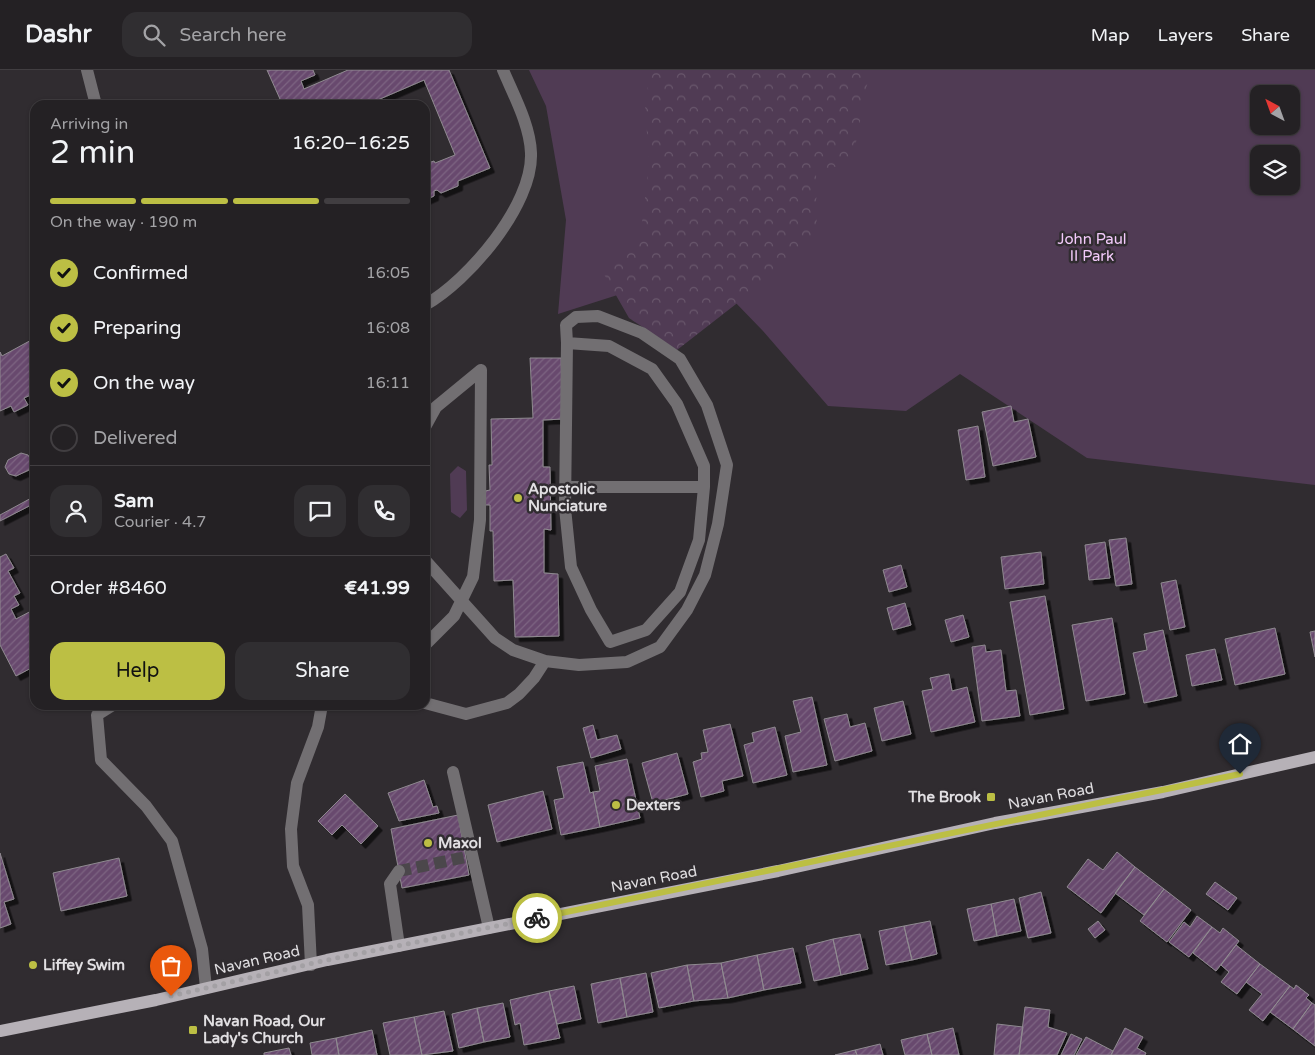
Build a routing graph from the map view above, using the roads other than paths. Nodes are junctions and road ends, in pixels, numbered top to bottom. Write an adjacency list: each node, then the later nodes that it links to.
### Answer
1 (87, 70): 3 (lane)
2 (503, 70): 4 (lane)
3 (95, 100)
4 (430, 298)
5 (567, 343): 7 (lane); 8 (lane); 12 (lane)
6 (430, 418): 10 (lane)
7 (566, 487): 8 (lane); 8 (lane)
8 (704, 487)
9 (430, 566): 10 (lane)
10 (461, 602): 11 (lane); 12 (lane)
11 (430, 640)
12 (545, 661): 13 (lane)
13 (430, 705)
14 (105, 710): 22 (lane)
15 (321, 710): 21 (lane)
16 (1315, 757): 19 (main road, Navan Road)
17 (453, 772): 19 (lane)
18 (399, 871): 20 (lane)
19 (489, 928): 20 (main road, Navan Road)
20 (399, 946): 21 (main road, Navan Road)
21 (311, 965): 22 (main road, Navan Road)
22 (206, 988): 23 (main road, Navan Road)
23 (0, 1031)

